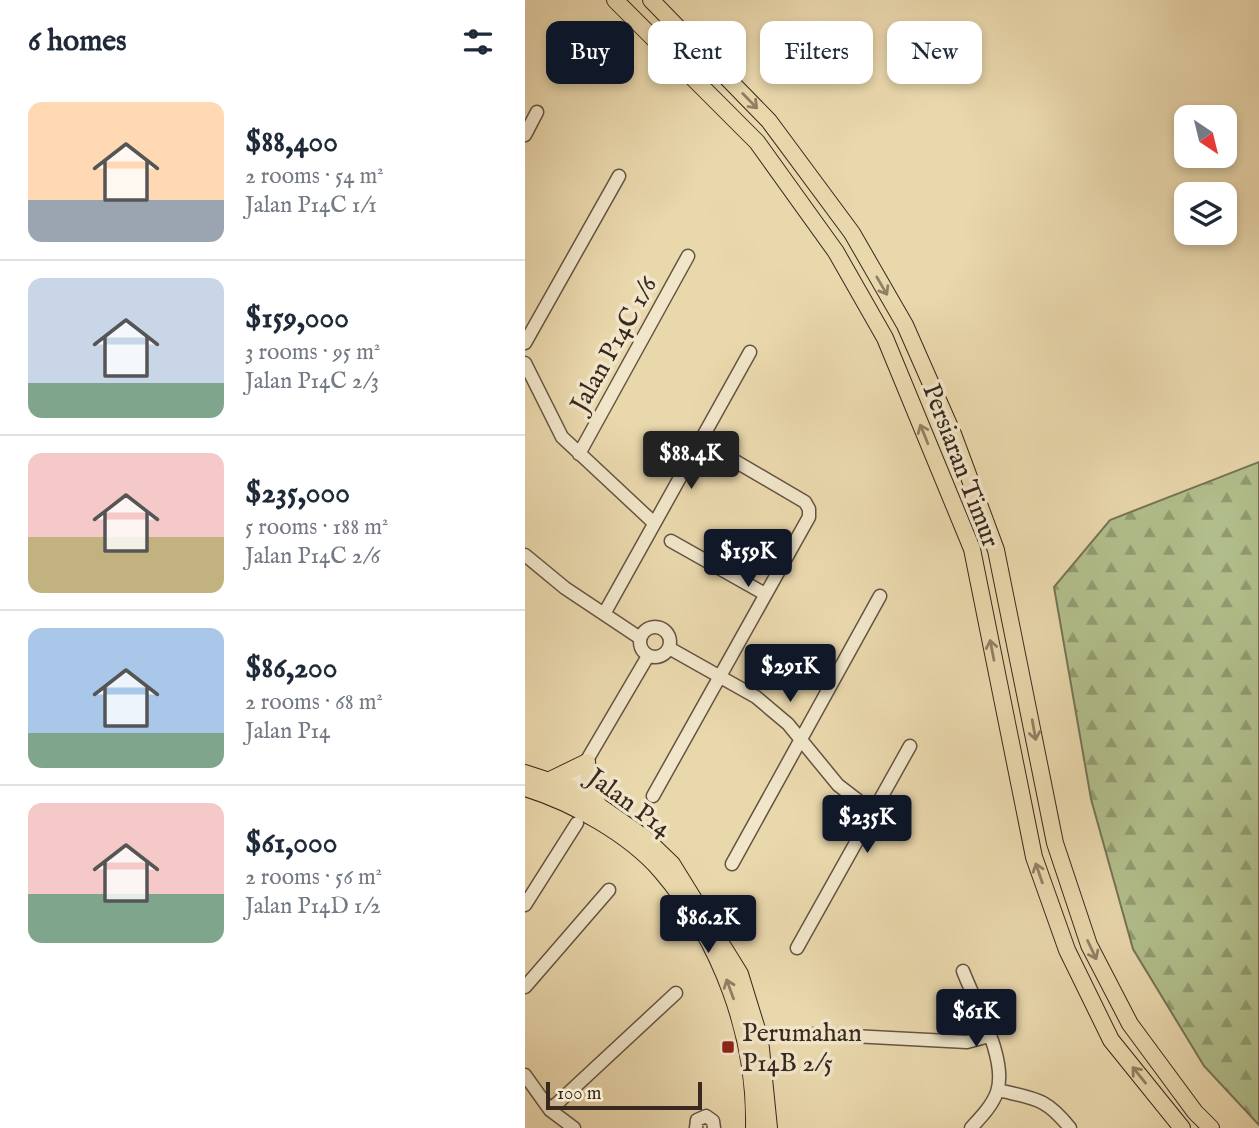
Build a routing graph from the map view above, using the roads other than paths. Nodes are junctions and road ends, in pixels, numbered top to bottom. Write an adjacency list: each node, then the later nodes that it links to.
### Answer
1 (615, 0): 52 (main road, Persiaran Timur, one-way to 1)
2 (651, 0): 53 (main road, Persiaran Timur, one-way to 53)
3 (537, 112): 4 (street)
4 (525, 135)
5 (619, 176): 7 (street)
6 (688, 256): 10 (street, Jalan P14C 1/6)
7 (525, 343)
8 (750, 352): 12 (street)
9 (525, 363): 10 (street)
10 (579, 454): 12 (street)
11 (735, 461): 15 (street)
12 (654, 523): 17 (street)
13 (671, 541): 15 (street)
14 (525, 555): 17 (street)
15 (765, 594): 21 (street)
16 (880, 596): 22 (street)
17 (604, 614): 18 (street)
18 (641, 638): 19 (street); 20 (street)
19 (669, 648): 20 (street); 21 (street)
20 (648, 656): 24 (street)
21 (720, 677): 22 (street); 29 (street)
22 (800, 738): 31 (street); 33 (street)
23 (910, 746): 31 (street)
24 (587, 762): 26 (main road); 28 (street); 30 (main road)
25 (525, 773): 26 (main road, Jalan P14)
26 (550, 780): 28 (main road, Jalan P14)
27 (525, 788): 28 (main road, Jalan P14)
28 (567, 795): 30 (main road, Jalan P14); 48 (main road, Jalan P14, one-way to 28)
29 (653, 796)
30 (600, 807): 49 (main road, Jalan P14)
31 (873, 812): 36 (street)
32 (577, 824): 35 (street)
33 (732, 864)
34 (610, 890): 38 (street)
35 (525, 905)
36 (797, 948)
37 (963, 971): 41 (street)
38 (525, 987)
39 (676, 993): 44 (street)
40 (814, 1034): 41 (street)
41 (989, 1036): 43 (street)
42 (525, 1076): 44 (street)
43 (998, 1090): 50 (street); 51 (street)
44 (550, 1110): 45 (street)
45 (574, 1128)
46 (696, 1128): 47 (street)
47 (714, 1128)
48 (754, 1128)
49 (769, 1128)
50 (971, 1128)
51 (1070, 1128)
52 (1182, 1128)
53 (1211, 1128)

